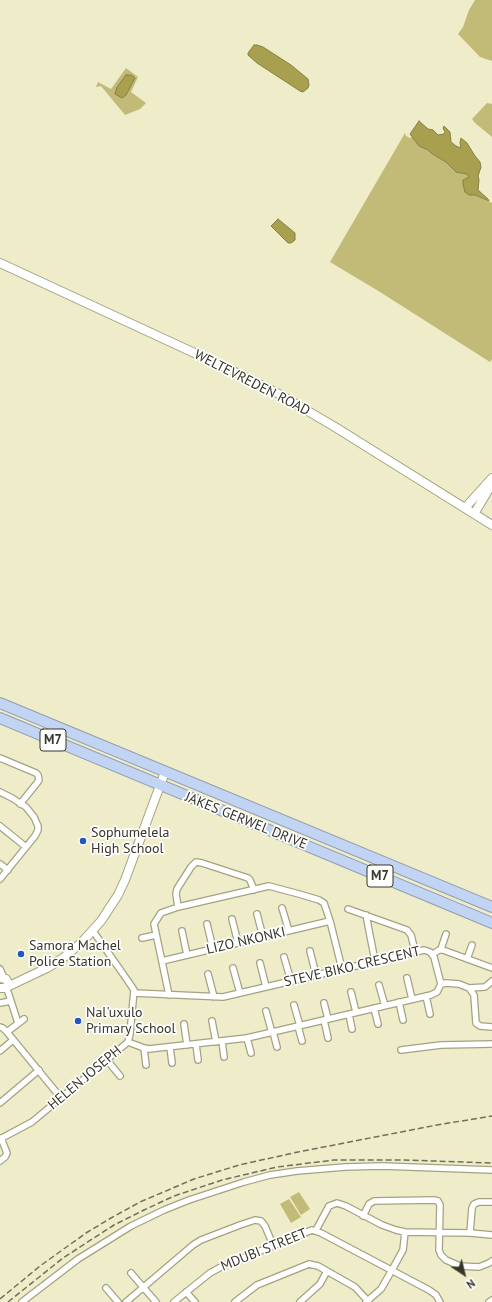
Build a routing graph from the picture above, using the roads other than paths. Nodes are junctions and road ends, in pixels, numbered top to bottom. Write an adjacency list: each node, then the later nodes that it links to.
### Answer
1 (0, 263): 5 (street, WELTEVREDEN ROAD)
2 (492, 478): 5 (street)
3 (492, 484): 4 (street)
4 (486, 494): 6 (street); 7 (street)
5 (465, 508): 6 (street, WELTEVREDEN ROAD)
6 (474, 514): 7 (street, WELTEVREDEN ROAD)
7 (491, 525)
8 (0, 703): 11 (highway, JAKES GERWEL DRIVE / M7)
9 (0, 718): 12 (highway, JAKES GERWEL DRIVE / M7)
10 (0, 758): 14 (street)
11 (165, 772): 12 (street); 22 (highway, JAKES GERWEL DRIVE / M7)
12 (160, 785): 29 (highway, JAKES GERWEL DRIVE / M7); 32 (street)
13 (0, 792): 14 (street)
14 (20, 804): 16 (street)
15 (0, 826): 16 (street)
16 (26, 846): 18 (street)
17 (0, 864): 18 (street)
18 (8, 870): 19 (street)
19 (0, 879)
20 (254, 890): 21 (street); 21 (street); 28 (street)
21 (178, 907): 35 (street)
22 (492, 907)
23 (282, 908): 33 (street)
24 (348, 909): 26 (street)
25 (257, 914): 36 (street)
26 (366, 915): 43 (street); 49 (street)
27 (232, 919): 38 (street)
28 (330, 921): 33 (street, LIZO NKONKI); 54 (street)
29 (492, 923)
30 (207, 924): 40 (street)
31 (182, 930): 45 (street)
32 (93, 931): 61 (street); 66 (street)
33 (289, 931): 36 (street, LIZO NKONKI)
34 (446, 934): 41 (street)
35 (156, 935): 37 (street); 48 (street)
36 (263, 937): 38 (street, LIZO NKONKI)
37 (142, 938)
38 (238, 943): 40 (street, LIZO NKONKI)
39 (472, 945): 47 (street)
40 (213, 949): 45 (street, LIZO NKONKI)
41 (441, 949): 44 (street); 47 (street)
42 (310, 951): 56 (street)
43 (415, 951): 44 (street, STEVE BIKO CRESCENT); 49 (street, STEVE BIKO CRESCENT)
44 (433, 954): 60 (street, STEVE BIKO CRESCENT)
45 (187, 955): 48 (street, LIZO NKONKI)
46 (284, 957): 58 (street)
47 (467, 959): 52 (street)
48 (162, 961): 68 (street)
49 (376, 961): 54 (street, STEVE BIKO CRESCENT)
50 (260, 963): 63 (street)
51 (233, 968): 67 (street)
52 (492, 968)
53 (0, 969): 61 (street)
54 (342, 969): 56 (street, STEVE BIKO CRESCENT)
55 (208, 974): 70 (street)
56 (316, 975): 58 (street, STEVE BIKO CRESCENT)
57 (407, 978): 71 (street)
58 (291, 981): 63 (street, STEVE BIKO CRESCENT)
59 (492, 981): 64 (street)
60 (441, 984): 64 (street); 69 (street)
61 (3, 985): 72 (street)
62 (378, 985): 77 (street)
63 (266, 987): 67 (street, STEVE BIKO CRESCENT)
64 (469, 988): 92 (street)
65 (350, 992): 80 (street)
66 (134, 993): 68 (street, STEVE BIKO CRESCENT); 101 (street, HELEN JOSEPH)
67 (240, 993): 70 (street, STEVE BIKO CRESCENT)
68 (169, 995): 70 (street, STEVE BIKO CRESCENT)
69 (426, 996): 71 (street); 82 (street)
70 (214, 997)
71 (412, 999): 73 (street)
72 (11, 1001): 74 (street); 87 (street)
73 (399, 1002): 77 (street); 85 (street)
74 (0, 1003)
75 (324, 1003): 84 (street)
76 (294, 1005): 90 (street)
77 (385, 1006): 78 (street)
78 (374, 1008): 80 (street); 89 (street)
79 (266, 1011): 95 (street)
80 (356, 1012): 81 (street)
81 (349, 1014): 84 (street); 93 (street)
82 (430, 1014)
83 (24, 1019): 87 (street)
84 (326, 1020): 90 (street); 97 (street)
85 (403, 1020)
86 (212, 1021): 99 (street)
87 (18, 1023): 94 (street)
88 (184, 1024): 104 (street)
89 (378, 1024)
90 (299, 1026): 95 (street); 100 (street)
91 (0, 1027): 94 (street)
92 (492, 1028)
93 (352, 1029)
94 (7, 1032): 98 (street)
95 (273, 1033): 96 (street); 105 (street)
96 (247, 1038): 99 (street); 110 (street)
97 (328, 1038)
98 (14, 1040): 109 (street); 116 (street)
99 (219, 1041): 102 (street); 111 (street)
100 (302, 1041)
101 (128, 1042): 107 (street); 112 (street, HELEN JOSEPH)
102 (196, 1044): 104 (street); 113 (street)
103 (492, 1044): 108 (street)
104 (187, 1045): 106 (street)
105 (276, 1046)
106 (170, 1047): 107 (street); 114 (street)
107 (144, 1048): 115 (street)
108 (401, 1050)
109 (0, 1051)
110 (251, 1053)
111 (224, 1057)
112 (108, 1060): 117 (street); 118 (street, HELEN JOSEPH)
113 (198, 1060)
114 (172, 1063)
115 (146, 1066)
116 (39, 1070): 118 (street); 119 (street)
117 (120, 1076)
118 (61, 1098): 120 (street, HELEN JOSEPH)
119 (0, 1103)
120 (1, 1139): 121 (street)
121 (0, 1160)
122 (492, 1170): 140 (street)
123 (492, 1202): 128 (street)
124 (363, 1216): 125 (street); 126 (street); 127 (street)
125 (316, 1230): 130 (street, MDUBI STREET); 132 (street, MDUBI STREET)
126 (405, 1232): 127 (street); 132 (street)
127 (440, 1232): 128 (street); 131 (street)
128 (470, 1233): 129 (street)
129 (492, 1235)
130 (273, 1245): 135 (street); 137 (street, MDUBI STREET)
131 (492, 1261)
132 (392, 1270): 139 (street); 148 (street, MDUBI STREET)
133 (327, 1271): 139 (street); 146 (street); 147 (street)
134 (131, 1273): 135 (street)
135 (144, 1287): 142 (street); 143 (street)
136 (106, 1288): 141 (street)
137 (186, 1292): 144 (street, MDUBI STREET); 145 (street)
138 (492, 1300): 149 (street)
139 (367, 1301)
140 (22, 1302)
141 (118, 1302)
142 (126, 1302)
143 (156, 1302)
144 (174, 1302)
145 (195, 1302)
146 (235, 1302)
147 (300, 1302)
148 (440, 1302)
149 (489, 1302)

